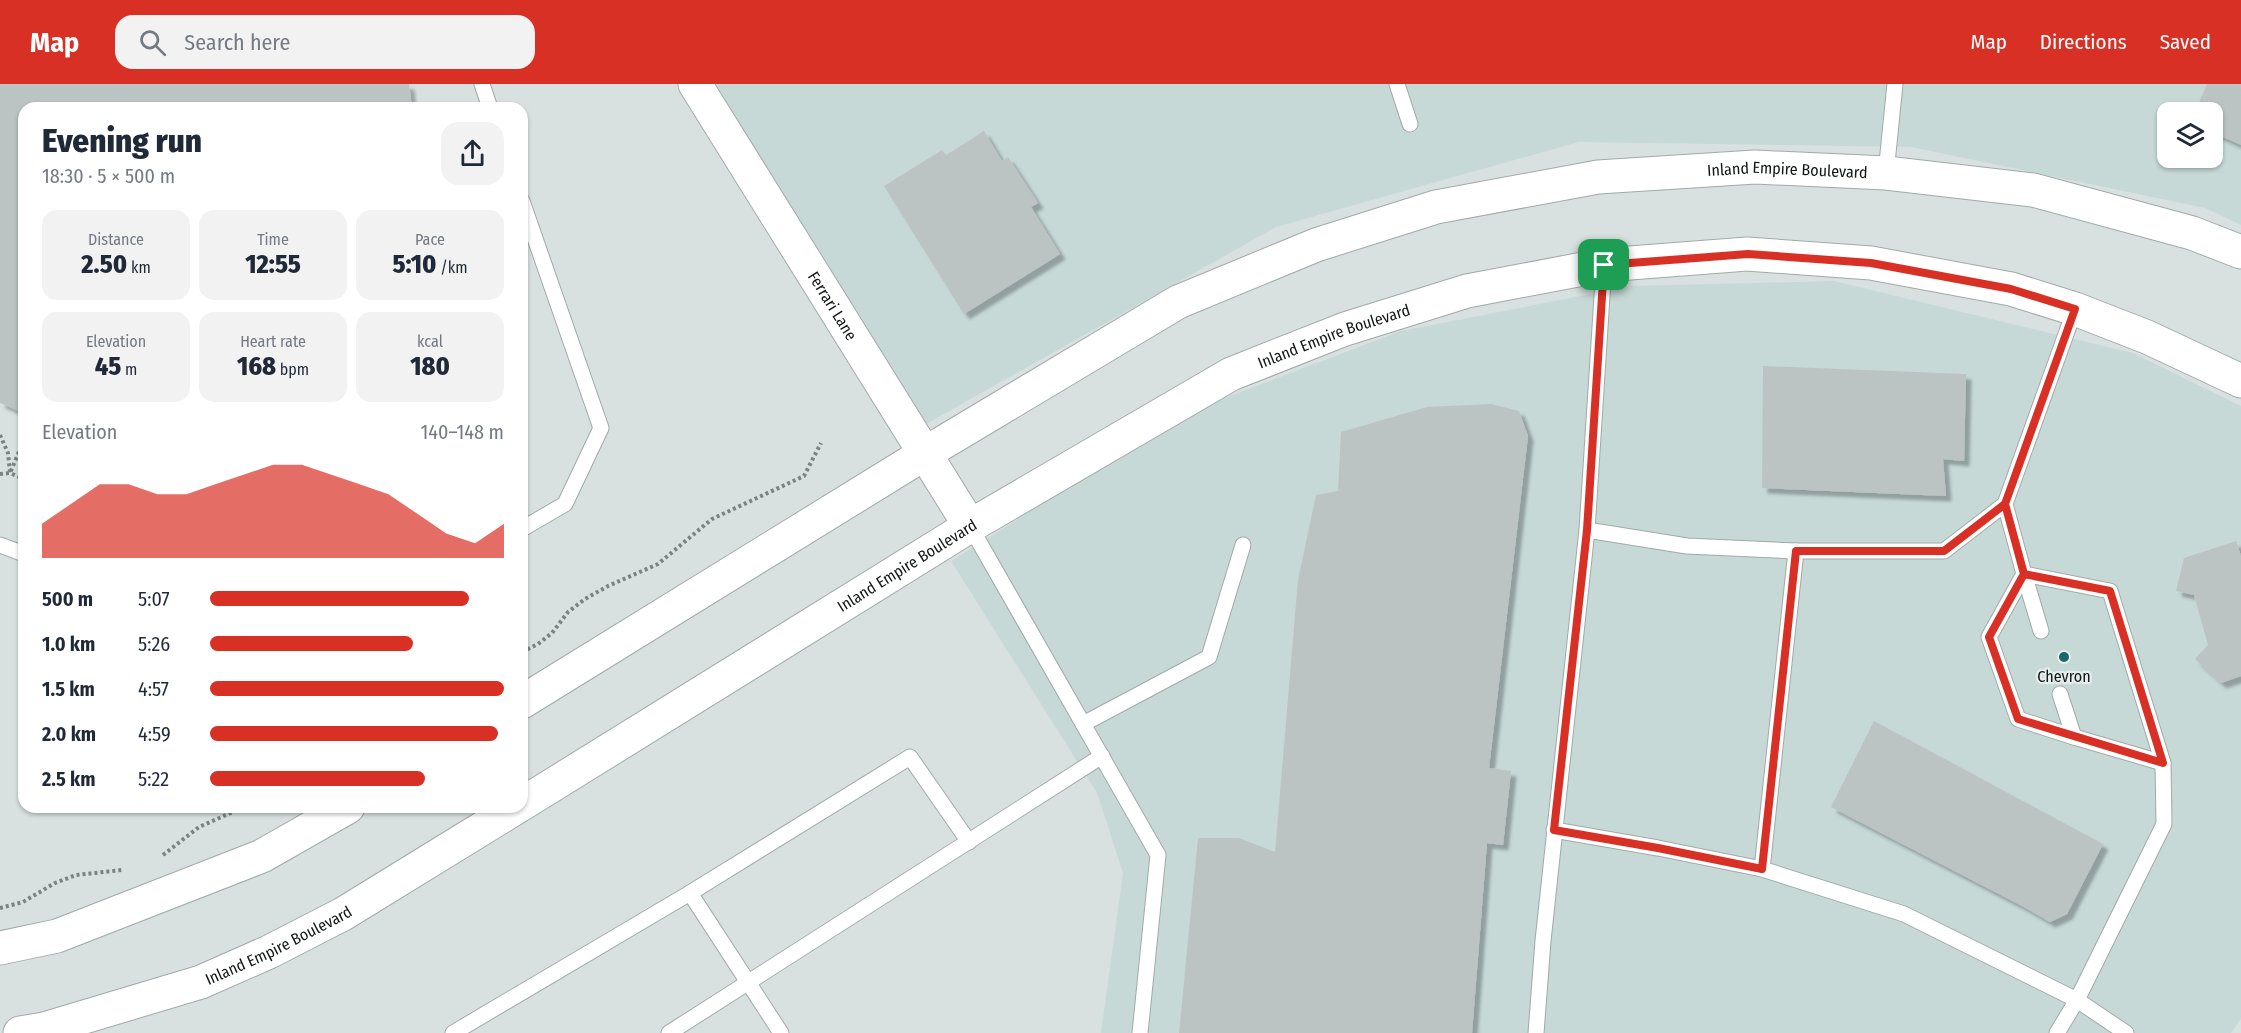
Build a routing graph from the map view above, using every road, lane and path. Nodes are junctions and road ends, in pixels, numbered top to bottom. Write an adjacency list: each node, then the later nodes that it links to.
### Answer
1 (482, 84): 5 (lane)
2 (695, 84): 16 (main road, Ferrari Lane)
3 (1397, 84): 6 (lane)
4 (1895, 84): 7 (lane)
5 (488, 102)
6 (1410, 124)
7 (1886, 173): 9 (main road, Inland Empire Boulevard); 16 (main road, Inland Empire Boulevard)
8 (528, 218): 21 (lane)
9 (2241, 252)
10 (1604, 265): 11 (main road, Inland Empire Boulevard); 22 (main road, Inland Empire Boulevard); 23 (lane)
11 (2075, 309): 12 (main road, Inland Empire Boulevard); 20 (lane)
12 (2241, 381)
13 (0, 435): 17 (path)
14 (821, 443): 30 (path)
15 (18, 454): 17 (path)
16 (924, 454): 22 (main road, Ferrari Lane); 32 (main road, Inland Empire Boulevard)
17 (10, 473): 18 (path); 19 (path)
18 (0, 474)
19 (18, 476)
20 (2005, 504): 26 (lane); 28 (lane)
21 (528, 526)
22 (970, 526): 33 (lane); 37 (main road, Inland Empire Boulevard)
23 (1587, 530): 26 (lane); 41 (lane)
24 (1243, 544): 33 (lane)
25 (0, 545): 27 (lane)
26 (1796, 551): 45 (lane)
27 (18, 552)
28 (2024, 574): 29 (lane); 34 (lane); 36 (lane)
29 (2041, 631)
30 (528, 648)
31 (2061, 694): 34 (lane)
32 (528, 698)
33 (1083, 724): 35 (lane)
34 (2074, 737): 36 (lane)
35 (1102, 756): 42 (lane); 55 (lane)
36 (2163, 763): 50 (lane)
37 (528, 800)
38 (230, 813): 43 (path)
39 (337, 813): 48 (main road)
40 (507, 813): 51 (main road, Inland Empire Boulevard)
41 (1554, 830): 45 (lane); 56 (lane)
42 (969, 842): 46 (lane); 49 (lane)
43 (156, 857)
44 (127, 868): 47 (path)
45 (1762, 869): 50 (lane)
46 (690, 893): 49 (lane); 52 (lane)
47 (0, 908)
48 (0, 948)
49 (748, 982): 53 (lane); 54 (lane)
50 (2077, 1000): 57 (lane); 58 (lane)
51 (20, 1033)
52 (453, 1033)
53 (669, 1033)
54 (781, 1033)
55 (1140, 1033)
56 (1536, 1033)
57 (2057, 1033)
58 (2126, 1033)

